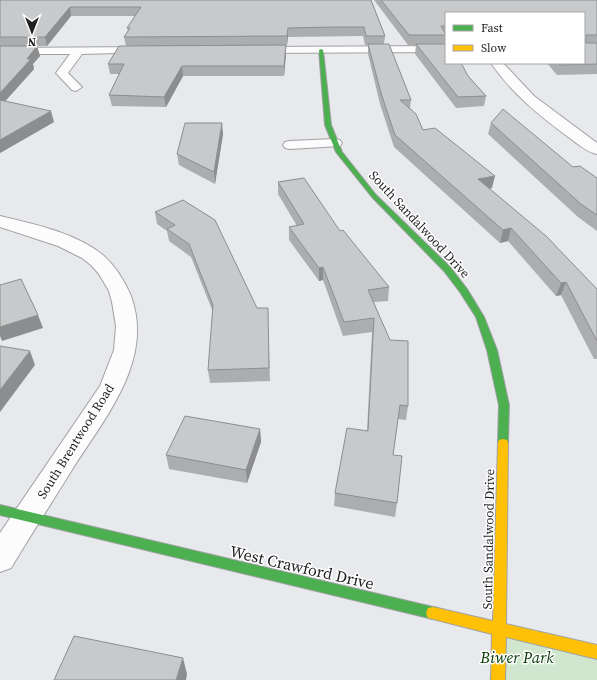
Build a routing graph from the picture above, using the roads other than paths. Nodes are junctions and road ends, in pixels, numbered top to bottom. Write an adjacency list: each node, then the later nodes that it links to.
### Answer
1 (445, 49): 4 (street)
2 (156, 50): 6 (street)
3 (242, 50): 4 (street)
4 (321, 50): 9 (street, South Sandalwood Drive)
5 (0, 51): 6 (street)
6 (78, 51): 8 (street)
7 (498, 64): 11 (street)
8 (76, 87)
9 (335, 144): 10 (street); 15 (street, South Sandalwood Drive)
10 (290, 145)
11 (597, 150)
12 (0, 221): 13 (street, South Brentwood Road)
13 (13, 514): 14 (street, South Brentwood Road); 15 (street, West Crawford Drive)
14 (0, 558)
15 (499, 629): 16 (street, West Crawford Drive); 17 (street, South Sandalwood Drive)
16 (597, 652)
17 (498, 680)

